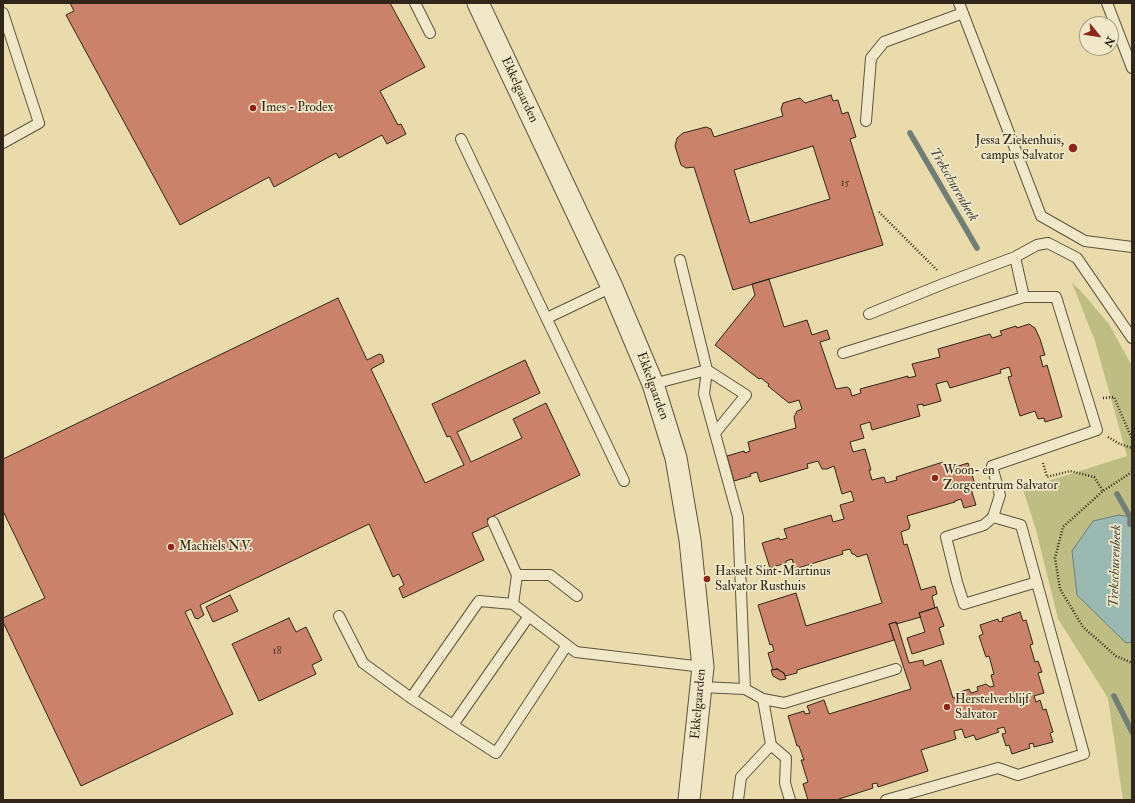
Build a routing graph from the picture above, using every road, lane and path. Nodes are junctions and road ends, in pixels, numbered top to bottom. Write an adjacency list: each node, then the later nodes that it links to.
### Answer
1 (415, 3): 7 (lane)
2 (478, 3): 19 (street, Ekkelgaarden)
3 (959, 3): 6 (lane)
4 (1108, 3): 8 (lane)
5 (3, 13): 11 (lane)
6 (963, 13): 9 (lane); 13 (lane)
7 (430, 33)
8 (1132, 68)
9 (866, 121)
10 (461, 139): 22 (lane)
11 (3, 143)
12 (879, 212): 18 (path)
13 (1067, 231): 14 (lane); 15 (lane)
14 (1132, 247)
15 (1059, 248): 16 (lane); 23 (lane)
16 (1015, 257): 18 (lane); 20 (lane)
17 (680, 260): 25 (lane)
18 (943, 284): 21 (lane)
19 (612, 287): 22 (lane); 26 (street, Ekkelgaarden)
20 (1024, 297): 24 (lane); 27 (lane)
21 (869, 314)
22 (547, 318): 34 (lane)
23 (1132, 338)
24 (843, 354)
25 (707, 370): 26 (lane); 29 (lane); 29 (lane)
26 (653, 384): 47 (street, Ekkelgaarden)
27 (1088, 400): 28 (lane); 30 (path)
28 (1097, 430): 31 (path); 32 (lane)
29 (715, 433): 48 (lane)
30 (1132, 439)
31 (1132, 448)
32 (1038, 449): 35 (path); 36 (lane)
33 (1132, 472): 35 (path)
34 (624, 481)
35 (1103, 491): 45 (path)
36 (993, 517): 39 (lane); 39 (lane)
37 (493, 522): 38 (lane)
38 (517, 575): 40 (lane); 41 (lane)
39 (1037, 582): 56 (lane)
40 (577, 596)
41 (513, 604): 43 (lane); 49 (lane)
42 (339, 616): 49 (lane)
43 (529, 616): 44 (lane); 51 (lane)
44 (567, 645): 47 (lane); 51 (lane)
45 (1132, 663)
46 (896, 668): 50 (lane)
47 (702, 677): 48 (lane); 53 (street, Ekkelgaarden)
48 (745, 689): 50 (lane)
49 (411, 698): 51 (lane)
50 (763, 699): 52 (lane)
51 (453, 725)
52 (772, 745): 54 (lane); 55 (lane)
53 (689, 800)
54 (738, 800)
55 (790, 800)
56 (886, 800)

